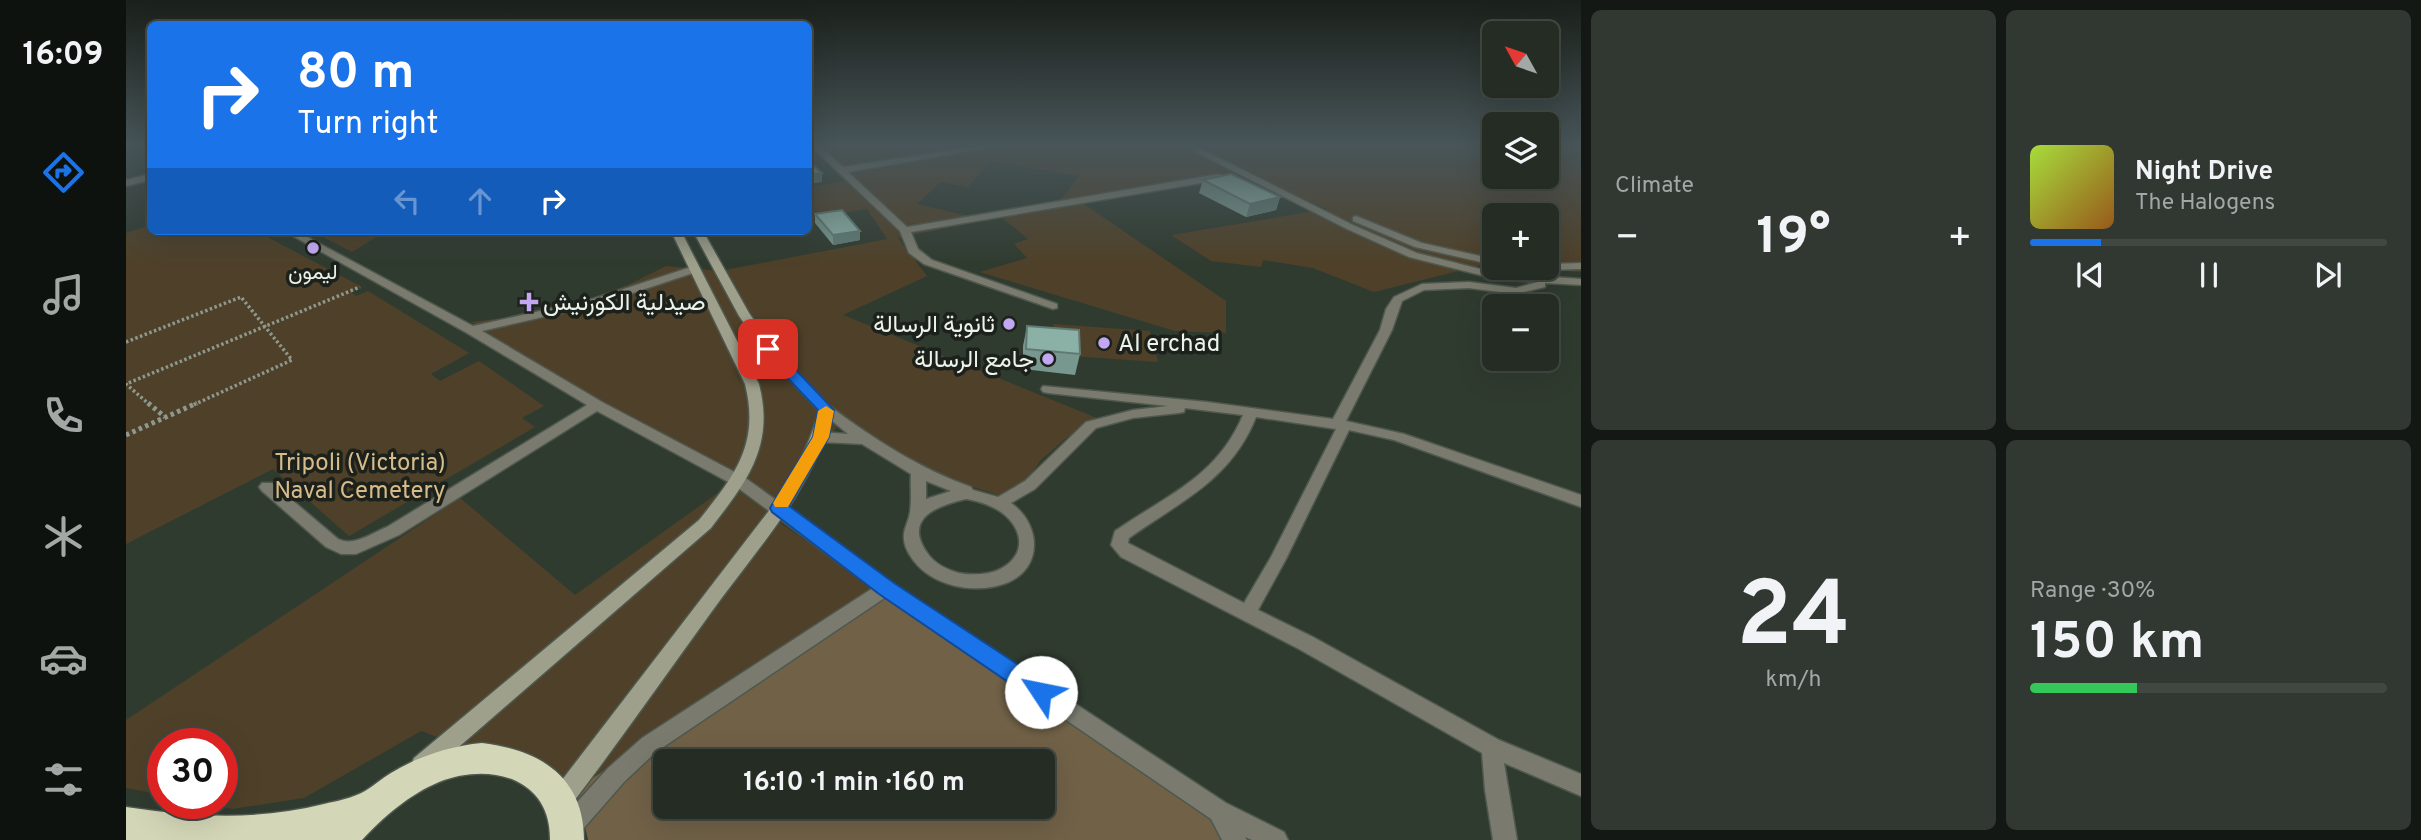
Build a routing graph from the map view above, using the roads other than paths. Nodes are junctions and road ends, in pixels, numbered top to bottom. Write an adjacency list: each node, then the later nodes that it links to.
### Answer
1 (858, 184): 5 (street)
2 (1176, 184): 5 (street)
3 (1264, 184): 13 (street)
4 (1284, 184): 9 (street)
5 (905, 230): 15 (street)
6 (296, 235): 16 (street)
7 (678, 235): 12 (street)
8 (700, 235): 20 (street)
9 (1482, 260)
10 (1581, 266): 11 (street)
11 (1559, 267)
12 (695, 269): 16 (street); 26 (street)
13 (1552, 281): 14 (street); 22 (street)
14 (1581, 282)
15 (1053, 306)
16 (471, 330): 18 (street)
17 (1048, 389): 19 (street)
18 (597, 405): 26 (street); 27 (street)
19 (1207, 406): 21 (street); 30 (street)
20 (826, 410): 23 (street); 24 (street)
21 (1251, 412): 22 (street); 34 (street)
22 (1341, 424): 29 (street); 34 (street)
23 (821, 437): 24 (street); 31 (street)
24 (864, 439): 25 (street)
25 (918, 474): 28 (street); 32 (street)
26 (739, 481): 31 (street); 37 (street)
27 (267, 487)
28 (980, 496): 30 (street); 32 (street)
29 (1581, 501)
30 (999, 503): 32 (street)
31 (779, 508): 33 (street); 39 (street)
32 (918, 512)
33 (887, 588): 38 (street); 39 (street)
34 (1247, 614): 35 (street)
35 (1492, 747): 36 (street); 44 (street)
36 (1581, 785)
37 (384, 796): 39 (highway); 40 (highway); 41 (highway)
38 (1218, 811): 42 (street); 43 (street)
39 (565, 823)
40 (126, 824)
41 (338, 840)
42 (1235, 840)
43 (1276, 840)
44 (1505, 840)

